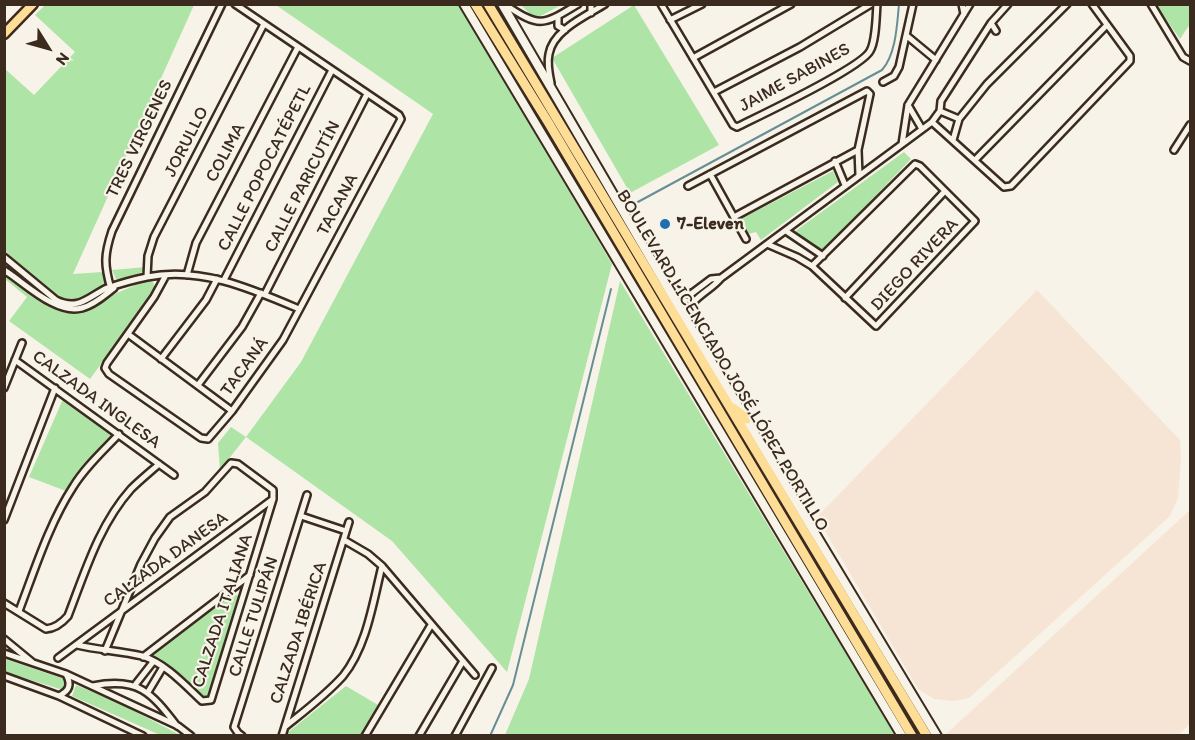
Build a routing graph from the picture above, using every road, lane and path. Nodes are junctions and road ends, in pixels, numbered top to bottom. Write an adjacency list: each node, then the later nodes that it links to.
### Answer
1 (33, 4): 32 (main road)
2 (222, 4): 75 (street, TRES VIRGENES)
3 (235, 4): 28 (street)
4 (464, 4): 88 (street)
5 (475, 4): 85 (highway, BOULEVARD LICENCIADO JOSÉ LÓPEZ PORTILLO)
6 (488, 4): 89 (highway, BOULEVARD LICENCIADO JOSÉ LÓPEZ PORTILLO)
7 (503, 4): 25 (street); 40 (street, BOULEVARD LICENCIADO JOSÉ LÓPEZ PORTILLO)
8 (578, 4): 25 (street)
9 (591, 4): 23 (street)
10 (605, 4): 23 (street)
11 (660, 4): 26 (street)
12 (702, 4): 26 (street)
13 (791, 4): 35 (street)
14 (871, 4): 41 (street)
15 (877, 4): 41 (street, JAIME SABINES)
16 (913, 4): 33 (street)
17 (962, 4): 24 (street)
18 (970, 4): 24 (street)
19 (1008, 4): 27 (street)
20 (1067, 4): 45 (street)
21 (1092, 4): 29 (street)
22 (1152, 4): 37 (street)
23 (591, 13): 30 (street)
24 (964, 14): 36 (street)
25 (558, 16): 30 (street)
26 (670, 20): 35 (street)
27 (991, 23): 31 (street); 44 (street)
28 (264, 24): 34 (street); 71 (street, JORULLO)
29 (1107, 25): 53 (street); 53 (street)
30 (565, 30): 40 (street)
31 (996, 31)
32 (4, 34)
33 (906, 36): 36 (street); 39 (street)
34 (298, 47): 38 (street); 70 (street, COLIMA)
35 (693, 58): 41 (street)
36 (936, 60): 43 (street)
37 (1191, 61)
38 (332, 70): 42 (street); 73 (street, CALLE POPOCATÉPETL)
39 (883, 82)
40 (551, 88): 74 (street, BOULEVARD LICENCIADO JOSÉ LÓPEZ PORTILLO)
41 (714, 92)
42 (368, 94): 76 (street, CALLE PARICUTÍN); 78 (street, TACANA)
43 (908, 105): 47 (street); 50 (street)
44 (940, 111): 45 (street); 46 (street)
45 (959, 119): 49 (street)
46 (932, 122): 47 (street); 49 (street)
47 (922, 129): 50 (street)
48 (1189, 130): 52 (street)
49 (953, 140): 53 (street)
50 (902, 144): 56 (street)
51 (858, 150): 54 (street); 55 (street); 56 (street)
52 (1174, 150)
53 (975, 160)
54 (835, 161): 57 (street); 60 (street)
55 (710, 174): 58 (street); 60 (street)
56 (859, 175): 57 (street)
57 (845, 185): 61 (street)
58 (688, 186)
59 (945, 191): 64 (street); 77 (street); 77 (street, DIEGO RIVERA)
60 (734, 217): 62 (street)
61 (786, 231): 63 (street); 64 (street)
62 (746, 239)
63 (767, 244): 67 (street); 72 (street)
64 (823, 256): 67 (street)
65 (4, 257): 66 (street)
66 (14, 266): 68 (street); 75 (street)
67 (812, 266): 77 (street)
68 (7, 271): 75 (street)
69 (166, 275): 70 (street); 71 (street); 80 (street)
70 (187, 275): 73 (street)
71 (147, 277): 75 (street)
72 (722, 278): 74 (street); 79 (street)
73 (221, 279): 76 (street); 82 (street, CALLE POPOCATÉPETL)
74 (668, 286): 79 (street, BOULEVARD LICENCIADO JOSÉ LÓPEZ PORTILLO)
75 (113, 288)
76 (263, 294): 78 (street); 84 (street, CALLE PARICUTÍN)
77 (845, 298)
78 (300, 309): 90 (street, TACANÁ)
79 (687, 321): 91 (street, BOULEVARD LICENCIADO JOSÉ LÓPEZ PORTILLO)
80 (128, 334): 82 (street); 90 (street, TACANÁ)
81 (22, 343): 83 (street, CALZADA INGLESA)
82 (161, 359): 84 (street)
83 (15, 360): 86 (street, CALZADA INGLESA); 87 (street, CALZADA INGLESA)
84 (198, 385): 90 (street)
85 (704, 385): 88 (street); 110 (highway, BOULEVARD LICENCIADO JOSÉ LÓPEZ PORTILLO)
86 (4, 388)
87 (55, 388): 92 (street, CALZADA INGLESA); 98 (street)
88 (694, 390): 120 (street)
89 (728, 405): 91 (highway); 124 (highway, BOULEVARD LICENCIADO JOSÉ LÓPEZ PORTILLO)
90 (232, 411)
91 (747, 419): 128 (street, BOULEVARD LICENCIADO JOSÉ LÓPEZ PORTILLO)
92 (119, 434): 93 (street, CALZADA INGLESA); 105 (street)
93 (159, 464): 94 (street, CALZADA INGLESA); 105 (street, CALZADA INGLESA)
94 (174, 475)
95 (307, 495): 97 (street, CALLE TULIPÁN)
96 (273, 499): 103 (street, CALZADA ITALIANA); 106 (street, CALZADA DANESA); 106 (street)
97 (301, 516): 100 (street); 134 (street, CALLE TULIPÁN)
98 (4, 520)
99 (349, 522): 100 (street, CALZADA IBÉRICA)
100 (346, 531): 101 (street, CALZADA IBÉRICA)
101 (344, 540): 102 (street); 131 (street, CALZADA IBÉRICA)
102 (382, 566): 107 (street); 131 (street)
103 (251, 574): 113 (street); 118 (street, CALZADA ITALIANA)
104 (4, 603): 105 (street, CALZADA INGLESA)
105 (19, 610)
106 (122, 610): 109 (street, CALZADA DANESA); 111 (street)
107 (431, 625): 115 (street); 136 (street)
108 (4, 639): 117 (street)
109 (77, 645): 111 (street); 114 (street, CALZADA DANESA)
110 (860, 650): 120 (highway); 140 (highway, BOULEVARD LICENCIADO JOSÉ LÓPEZ PORTILLO)
111 (105, 651): 113 (street)
112 (4, 653): 117 (street)
113 (142, 657): 116 (street)
114 (58, 658)
115 (463, 661): 122 (street); 137 (street)
116 (153, 662): 118 (street); 125 (street)
117 (33, 663): 121 (street)
118 (163, 667): 127 (street)
119 (492, 668): 138 (street)
120 (863, 670): 139 (street)
121 (66, 674): 126 (street); 129 (street)
122 (475, 675)
123 (4, 676): 129 (street)
124 (895, 682): 128 (highway); 141 (highway, BOULEVARD LICENCIADO JOSÉ LÓPEZ PORTILLO)
125 (135, 685): 126 (street); 127 (street)
126 (91, 687): 130 (street)
127 (148, 692): 130 (street)
128 (911, 693): 142 (street, BOULEVARD LICENCIADO JOSÉ LÓPEZ PORTILLO)
129 (59, 696): 132 (street)
130 (178, 726): 133 (street)
131 (285, 726): 135 (street, CALZADA IBÉRICA)
132 (143, 735)
133 (190, 735)
134 (242, 735)
135 (282, 735)
136 (365, 735)
137 (419, 735)
138 (455, 735)
139 (902, 735)
140 (912, 735)
141 (927, 735)
142 (937, 735)

